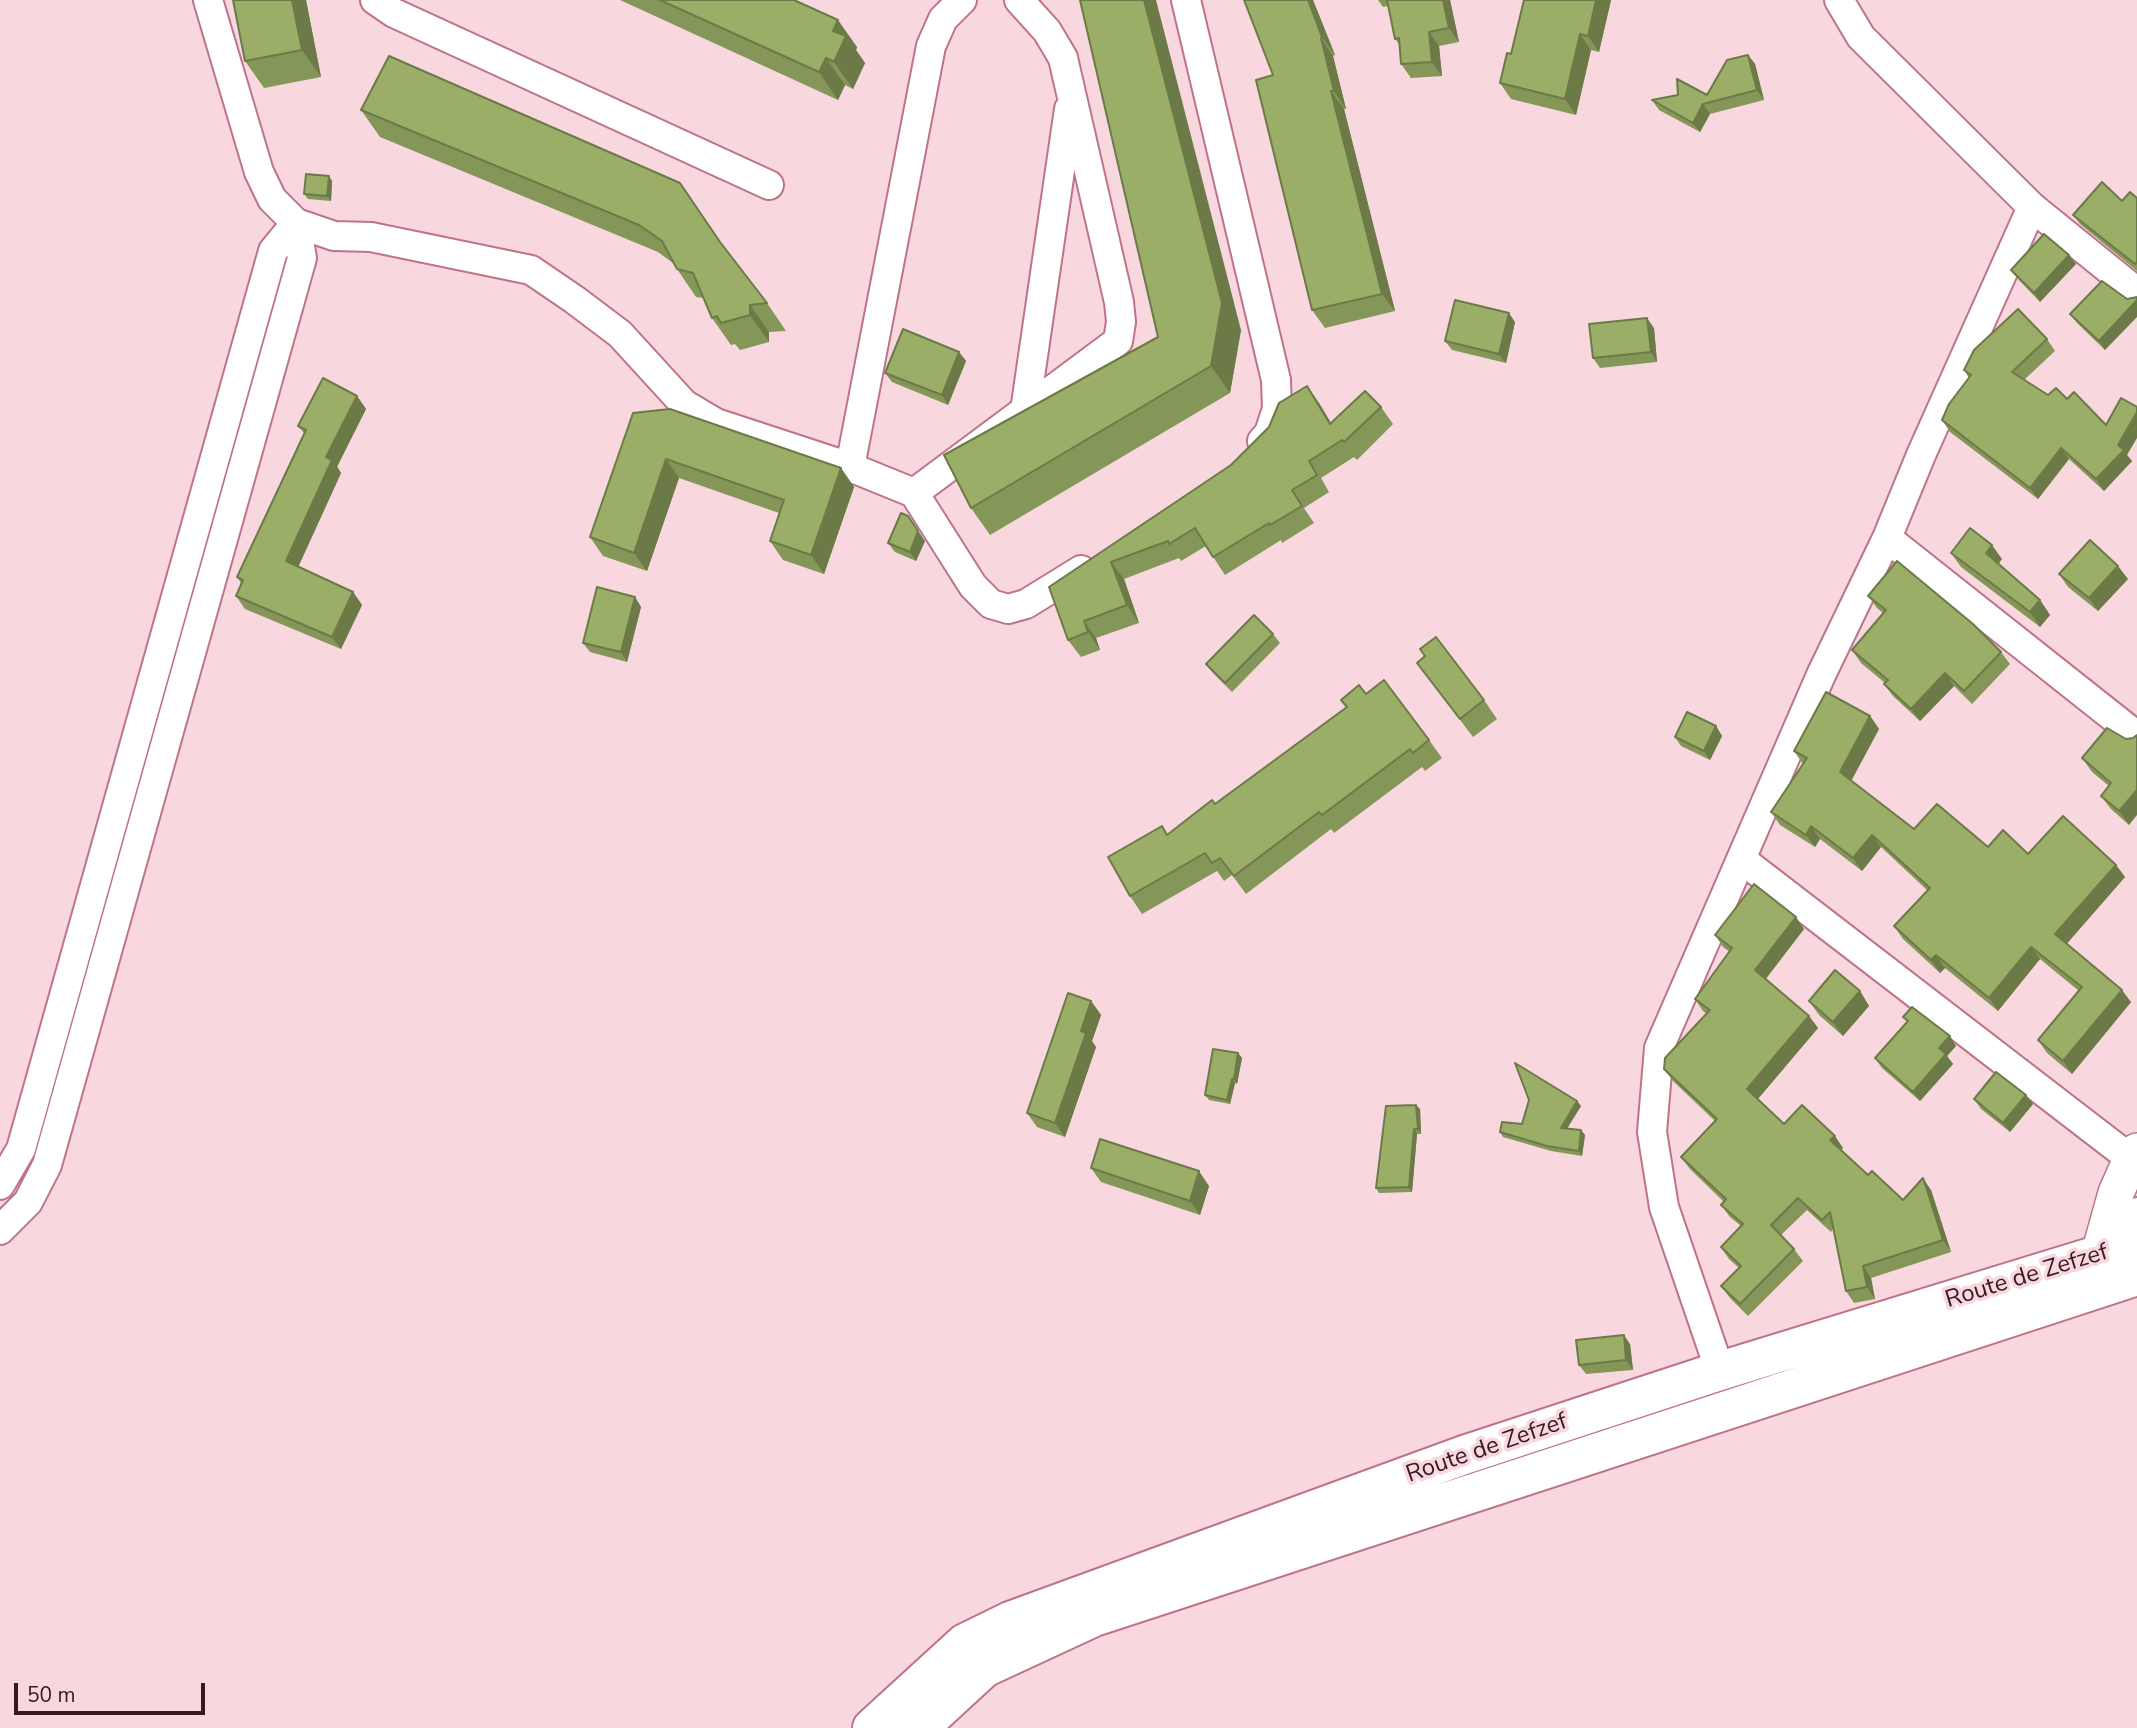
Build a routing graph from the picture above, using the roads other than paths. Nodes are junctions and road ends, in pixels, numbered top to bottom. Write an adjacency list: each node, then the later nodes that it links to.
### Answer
1 (208, 0): 10 (street)
2 (375, 0): 8 (street)
3 (962, 0): 14 (street)
4 (1019, 0): 7 (street)
5 (1186, 0): 13 (street)
6 (1839, 0): 9 (street)
7 (1071, 94): 12 (street); 12 (street)
8 (768, 185)
9 (2032, 207): 11 (street); 16 (street)
10 (296, 223): 14 (street); 21 (street); 23 (street)
11 (2137, 292)
12 (1025, 411): 15 (street)
13 (1241, 462)
14 (850, 467): 15 (street)
15 (914, 493): 17 (street)
16 (1887, 538): 18 (street); 19 (street)
17 (1099, 558)
18 (2137, 736)
19 (1741, 859): 20 (street); 27 (street)
20 (2134, 1155): 24 (street)
21 (0, 1185)
22 (2137, 1212): 24 (street)
23 (0, 1230)
24 (2113, 1244): 26 (street); 27 (main road, Route de Zefzef)
25 (2137, 1276): 26 (main road, Route de Zefzef)
26 (2089, 1290): 29 (main road, Route de Zefzef)
27 (1720, 1371): 28 (main road, Route de Zefzef)
28 (872, 1728)
29 (919, 1728)

